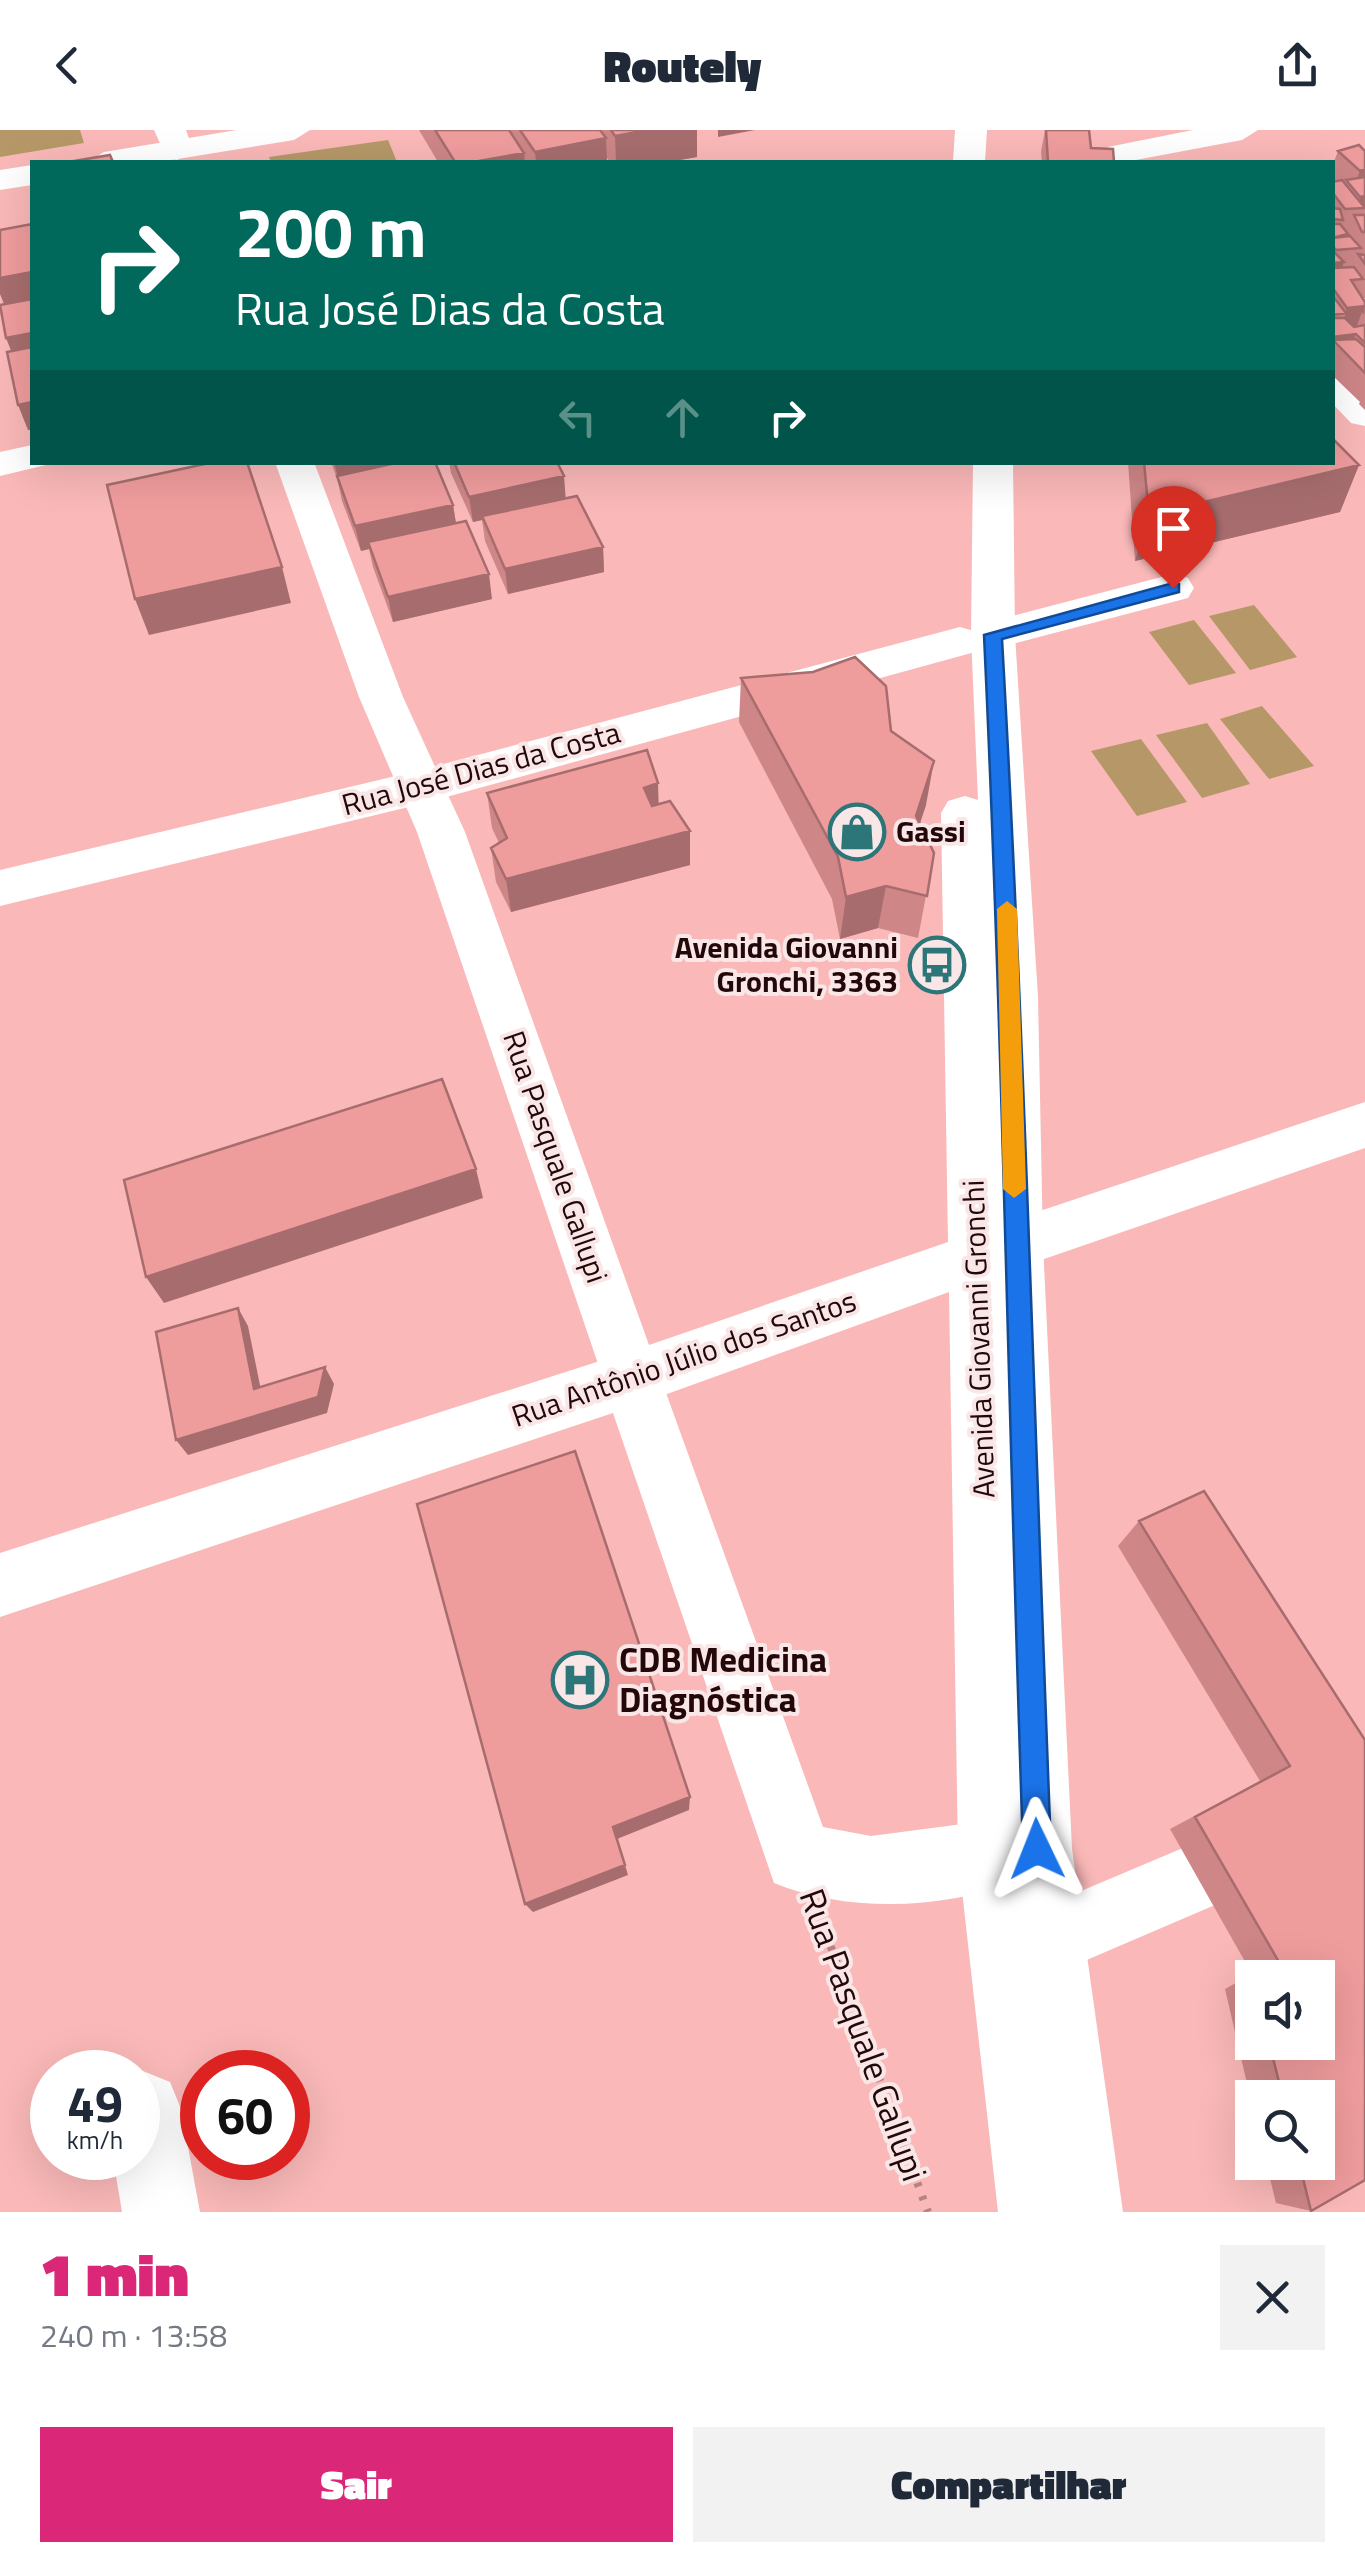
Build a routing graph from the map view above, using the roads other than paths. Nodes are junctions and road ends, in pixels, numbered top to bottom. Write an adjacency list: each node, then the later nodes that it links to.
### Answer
1 (294, 130): 5 (main road)
2 (971, 130): 8 (main road)
3 (1094, 130): 6 (main road)
4 (1242, 130): 6 (main road)
5 (176, 148): 7 (main road)
6 (1123, 158)
7 (114, 160)
8 (969, 160)
9 (30, 175): 10 (main road)
10 (0, 180)
11 (1335, 384): 12 (main road)
12 (1365, 414)
13 (30, 458): 14 (main road)
14 (0, 464)
15 (295, 465): 20 (main road, Rua Pasquale Gallupi)
16 (960, 465): 19 (main road, Avenida Giovanni Gronchi)
17 (993, 465): 19 (main road, Avenida Giovanni Gronchi)
18 (1173, 588): 19 (main road, Rua José Dias da Costa)
19 (977, 639): 20 (main road, Rua José Dias da Costa); 23 (main road, Avenida Giovanni Gronchi)
20 (422, 787): 21 (main road, Rua José Dias da Costa); 24 (main road, Rua Pasquale Gallupi)
21 (0, 888)
22 (1365, 1125): 23 (main road, Rua Antônio Júlio dos Santos)
23 (996, 1251): 24 (main road, Rua Antônio Júlio dos Santos); 26 (main road, Avenida Giovanni Gronchi); 28 (main road, Avenida Giovanni Gronchi)
24 (631, 1379): 25 (main road, Rua Antônio Júlio dos Santos); 26 (main road, Rua Pasquale Gallupi)
25 (0, 1585)
26 (993, 1856): 31 (main road, Avenida Giovanni Gronchi)
27 (1197, 1878): 28 (main road)
28 (1048, 1941): 32 (main road, Avenida Giovanni Gronchi)
29 (156, 2180): 30 (main road)
30 (162, 2212)
31 (1037, 2212)
32 (1084, 2212)

